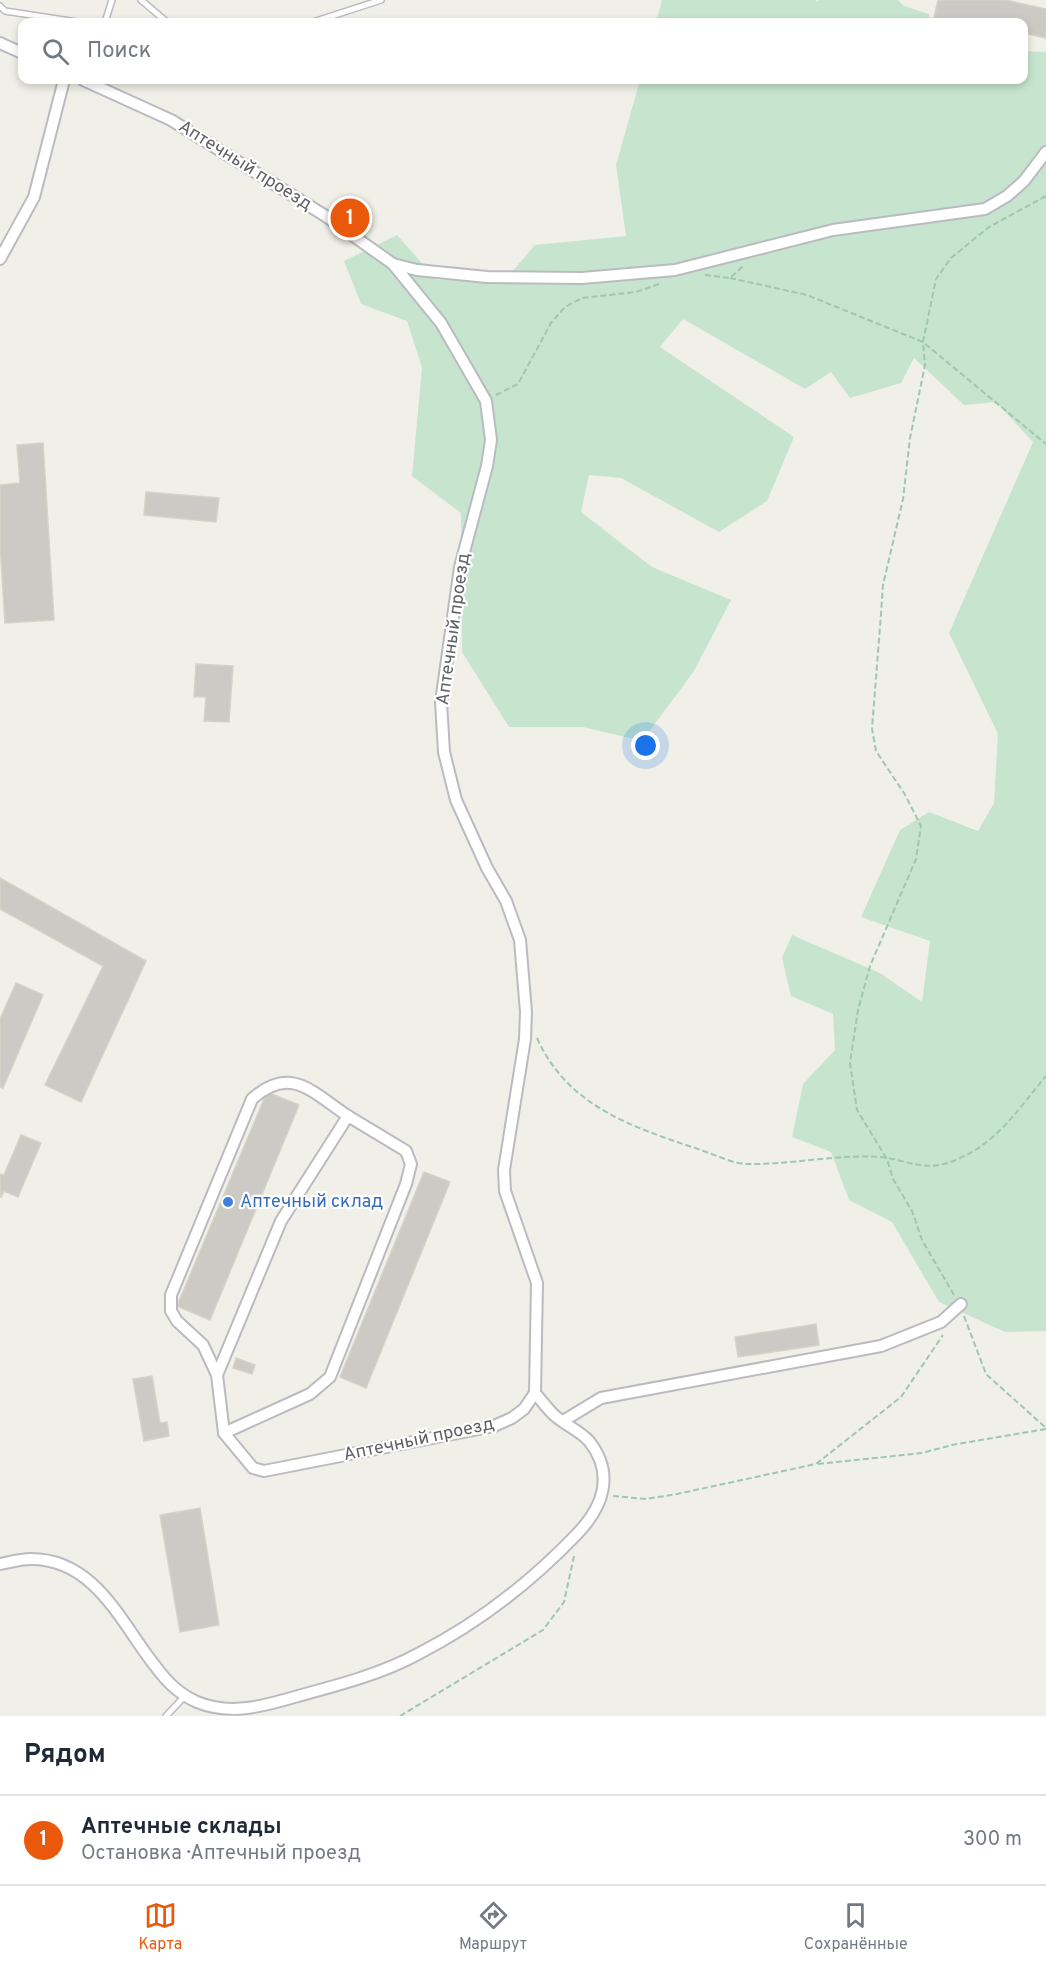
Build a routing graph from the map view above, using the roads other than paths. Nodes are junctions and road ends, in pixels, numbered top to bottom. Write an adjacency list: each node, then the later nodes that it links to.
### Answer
1 (112, 0): 6 (lane)
2 (141, 0): 7 (lane)
3 (381, 0): 8 (lane)
4 (0, 6): 5 (lane)
5 (51, 18)
6 (106, 18)
7 (162, 18)
8 (325, 18)
9 (0, 43): 10 (street)
10 (18, 51)
11 (63, 84): 14 (street)
12 (95, 84): 15 (street, Аптечный проезд)
13 (1046, 152): 15 (street)
14 (0, 259)
15 (393, 264): 19 (street, Аптечный проезд)
16 (348, 1116): 18 (street); 18 (street); 21 (street)
17 (961, 1304): 20 (street)
18 (217, 1375): 21 (street)
19 (535, 1393): 20 (street); 21 (street, Аптечный проезд)
20 (563, 1421): 23 (street)
21 (224, 1433)
22 (0, 1564): 23 (street)
23 (186, 1695): 24 (lane)
24 (166, 1716)

